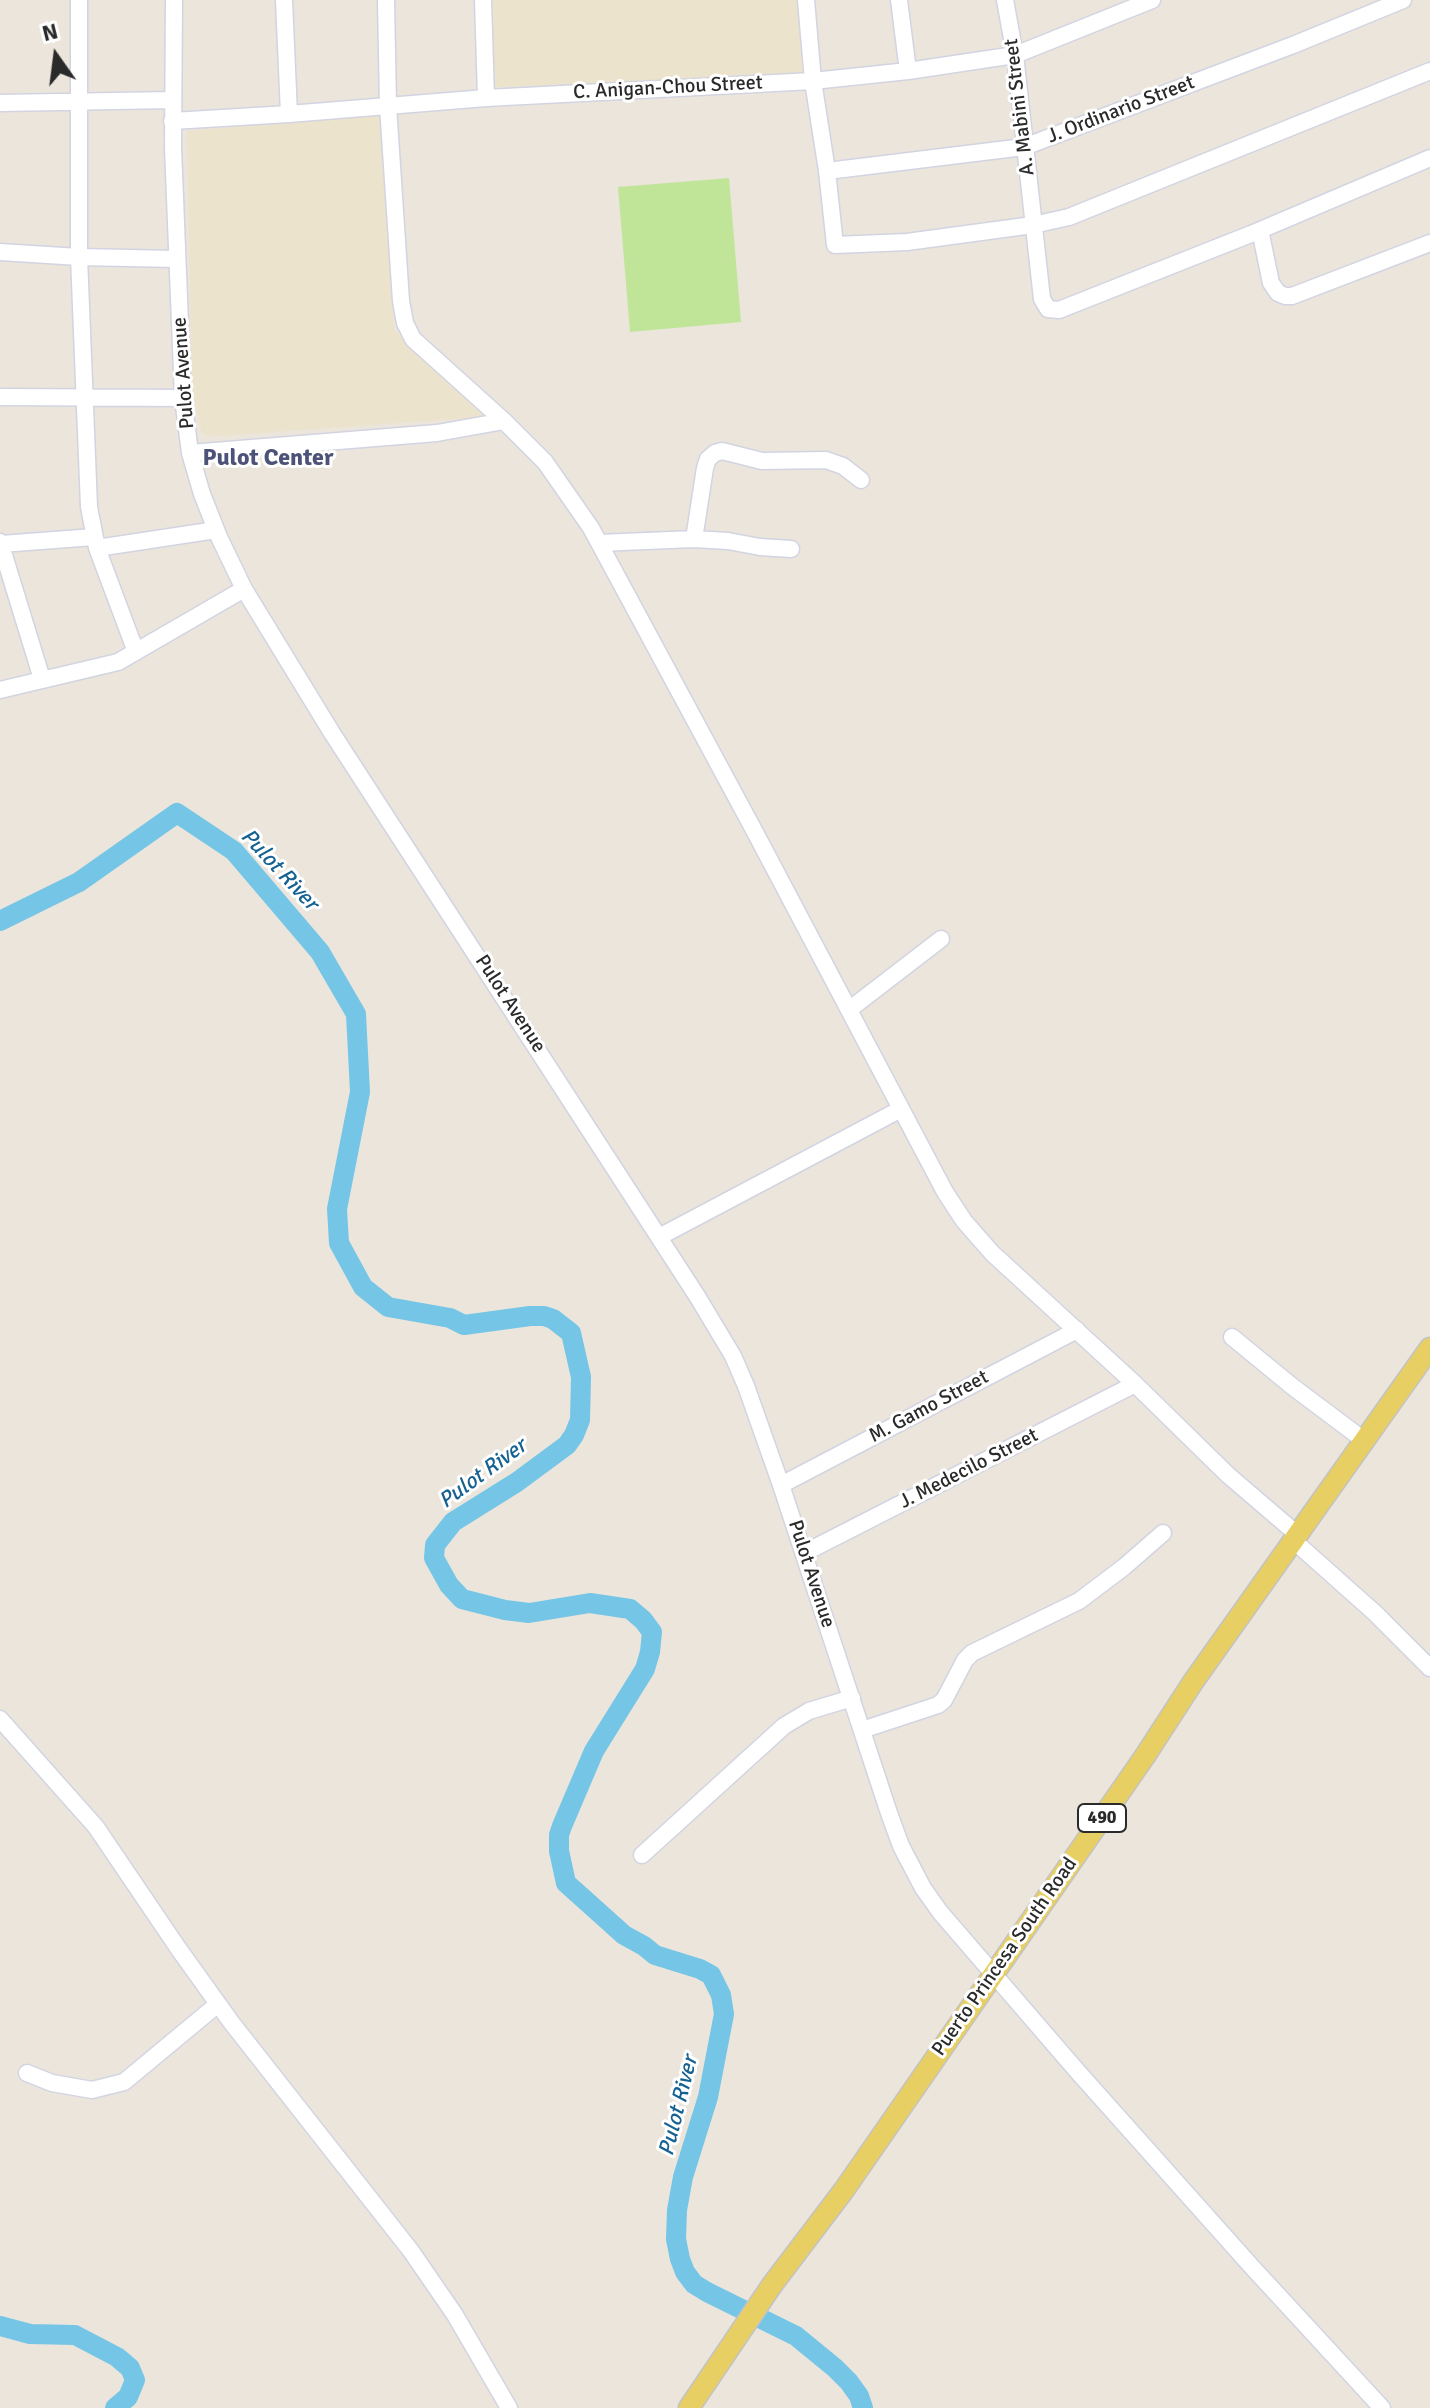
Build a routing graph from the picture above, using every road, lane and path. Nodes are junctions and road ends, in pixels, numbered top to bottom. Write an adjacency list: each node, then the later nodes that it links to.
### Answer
1 (79, 0): 17 (street)
2 (174, 0): 16 (street, Pulot Avenue)
3 (284, 0): 20 (street)
4 (386, 0): 19 (street)
5 (483, 0): 15 (street)
6 (806, 0): 14 (street)
7 (899, 0): 12 (street)
8 (1005, 0): 11 (street, A. Mabini Street)
9 (1152, 0): 11 (street, C. Anigan-Chou Street)
10 (1403, 0): 22 (street, J. Ordinario Street)
11 (1015, 55): 12 (street, C. Anigan-Chou Street); 22 (street, A. Mabini Street)
12 (908, 71): 14 (street, C. Anigan-Chou Street)
13 (1430, 71): 25 (street)
14 (813, 81): 15 (street, C. Anigan-Chou Street); 24 (street)
15 (486, 98): 19 (street, C. Anigan-Chou Street)
16 (172, 100): 17 (street); 21 (street, Pulot Avenue)
17 (80, 101): 18 (street); 29 (street)
18 (0, 103)
19 (388, 106): 20 (street, C. Anigan-Chou Street); 34 (street)
20 (289, 114): 21 (street, C. Anigan-Chou Street)
21 (172, 121): 30 (street, Pulot Avenue)
22 (1024, 147): 24 (street, J. Ordinario Street); 25 (street, A. Mabini Street)
23 (1430, 158): 26 (street)
24 (827, 171): 25 (street)
25 (1033, 225): 26 (street, A. Mabini Street)
26 (1260, 230): 27 (street)
27 (1430, 243)
28 (0, 252): 29 (street)
29 (79, 257): 30 (street); 32 (street)
30 (177, 259): 33 (street, Pulot Avenue)
31 (0, 397): 32 (street)
32 (86, 397): 33 (street); 39 (street)
33 (183, 398): 35 (street, Pulot Avenue)
34 (504, 421): 35 (street); 41 (street)
35 (190, 453): 37 (street, Pulot Avenue)
36 (861, 480): 38 (street)
37 (216, 530): 39 (street); 43 (street, Pulot Avenue)
38 (694, 539): 41 (street); 42 (street)
39 (96, 542): 40 (street); 44 (street)
40 (0, 543): 45 (street)
41 (599, 543): 48 (street)
42 (791, 549)
43 (244, 589): 44 (street); 50 (street, Pulot Avenue)
44 (136, 652): 45 (street)
45 (42, 679): 46 (street)
46 (0, 690)
47 (941, 939): 48 (street)
48 (850, 1009): 49 (street)
49 (901, 1109): 50 (street); 51 (street)
50 (659, 1237): 56 (street, Pulot Avenue)
51 (1077, 1330): 54 (street); 56 (street, M. Gamo Street)
52 (1232, 1337): 55 (street)
53 (1430, 1348): 55 (main road, Puerto Princesa South Road / 490)
54 (1135, 1384): 58 (street); 59 (street, J. Medecilo Street)
55 (1365, 1441): 58 (main road, Puerto Princesa South Road / 490)
56 (781, 1485): 59 (street, Pulot Avenue)
57 (1163, 1533): 63 (street)
58 (1296, 1538): 60 (street); 65 (main road, Puerto Princesa South Road / 490)
59 (804, 1553): 61 (street, Pulot Avenue)
60 (1430, 1668)
61 (852, 1698): 63 (street, Pulot Avenue); 64 (street)
62 (0, 1719): 66 (street)
63 (862, 1730): 65 (street, Pulot Avenue)
64 (642, 1855)
65 (993, 1974): 69 (main road, Puerto Princesa South Road / 490); 70 (street, Pulot Avenue)
66 (218, 2004): 67 (street); 68 (street)
67 (27, 2073)
68 (509, 2408)
69 (689, 2408)
70 (1382, 2408)

